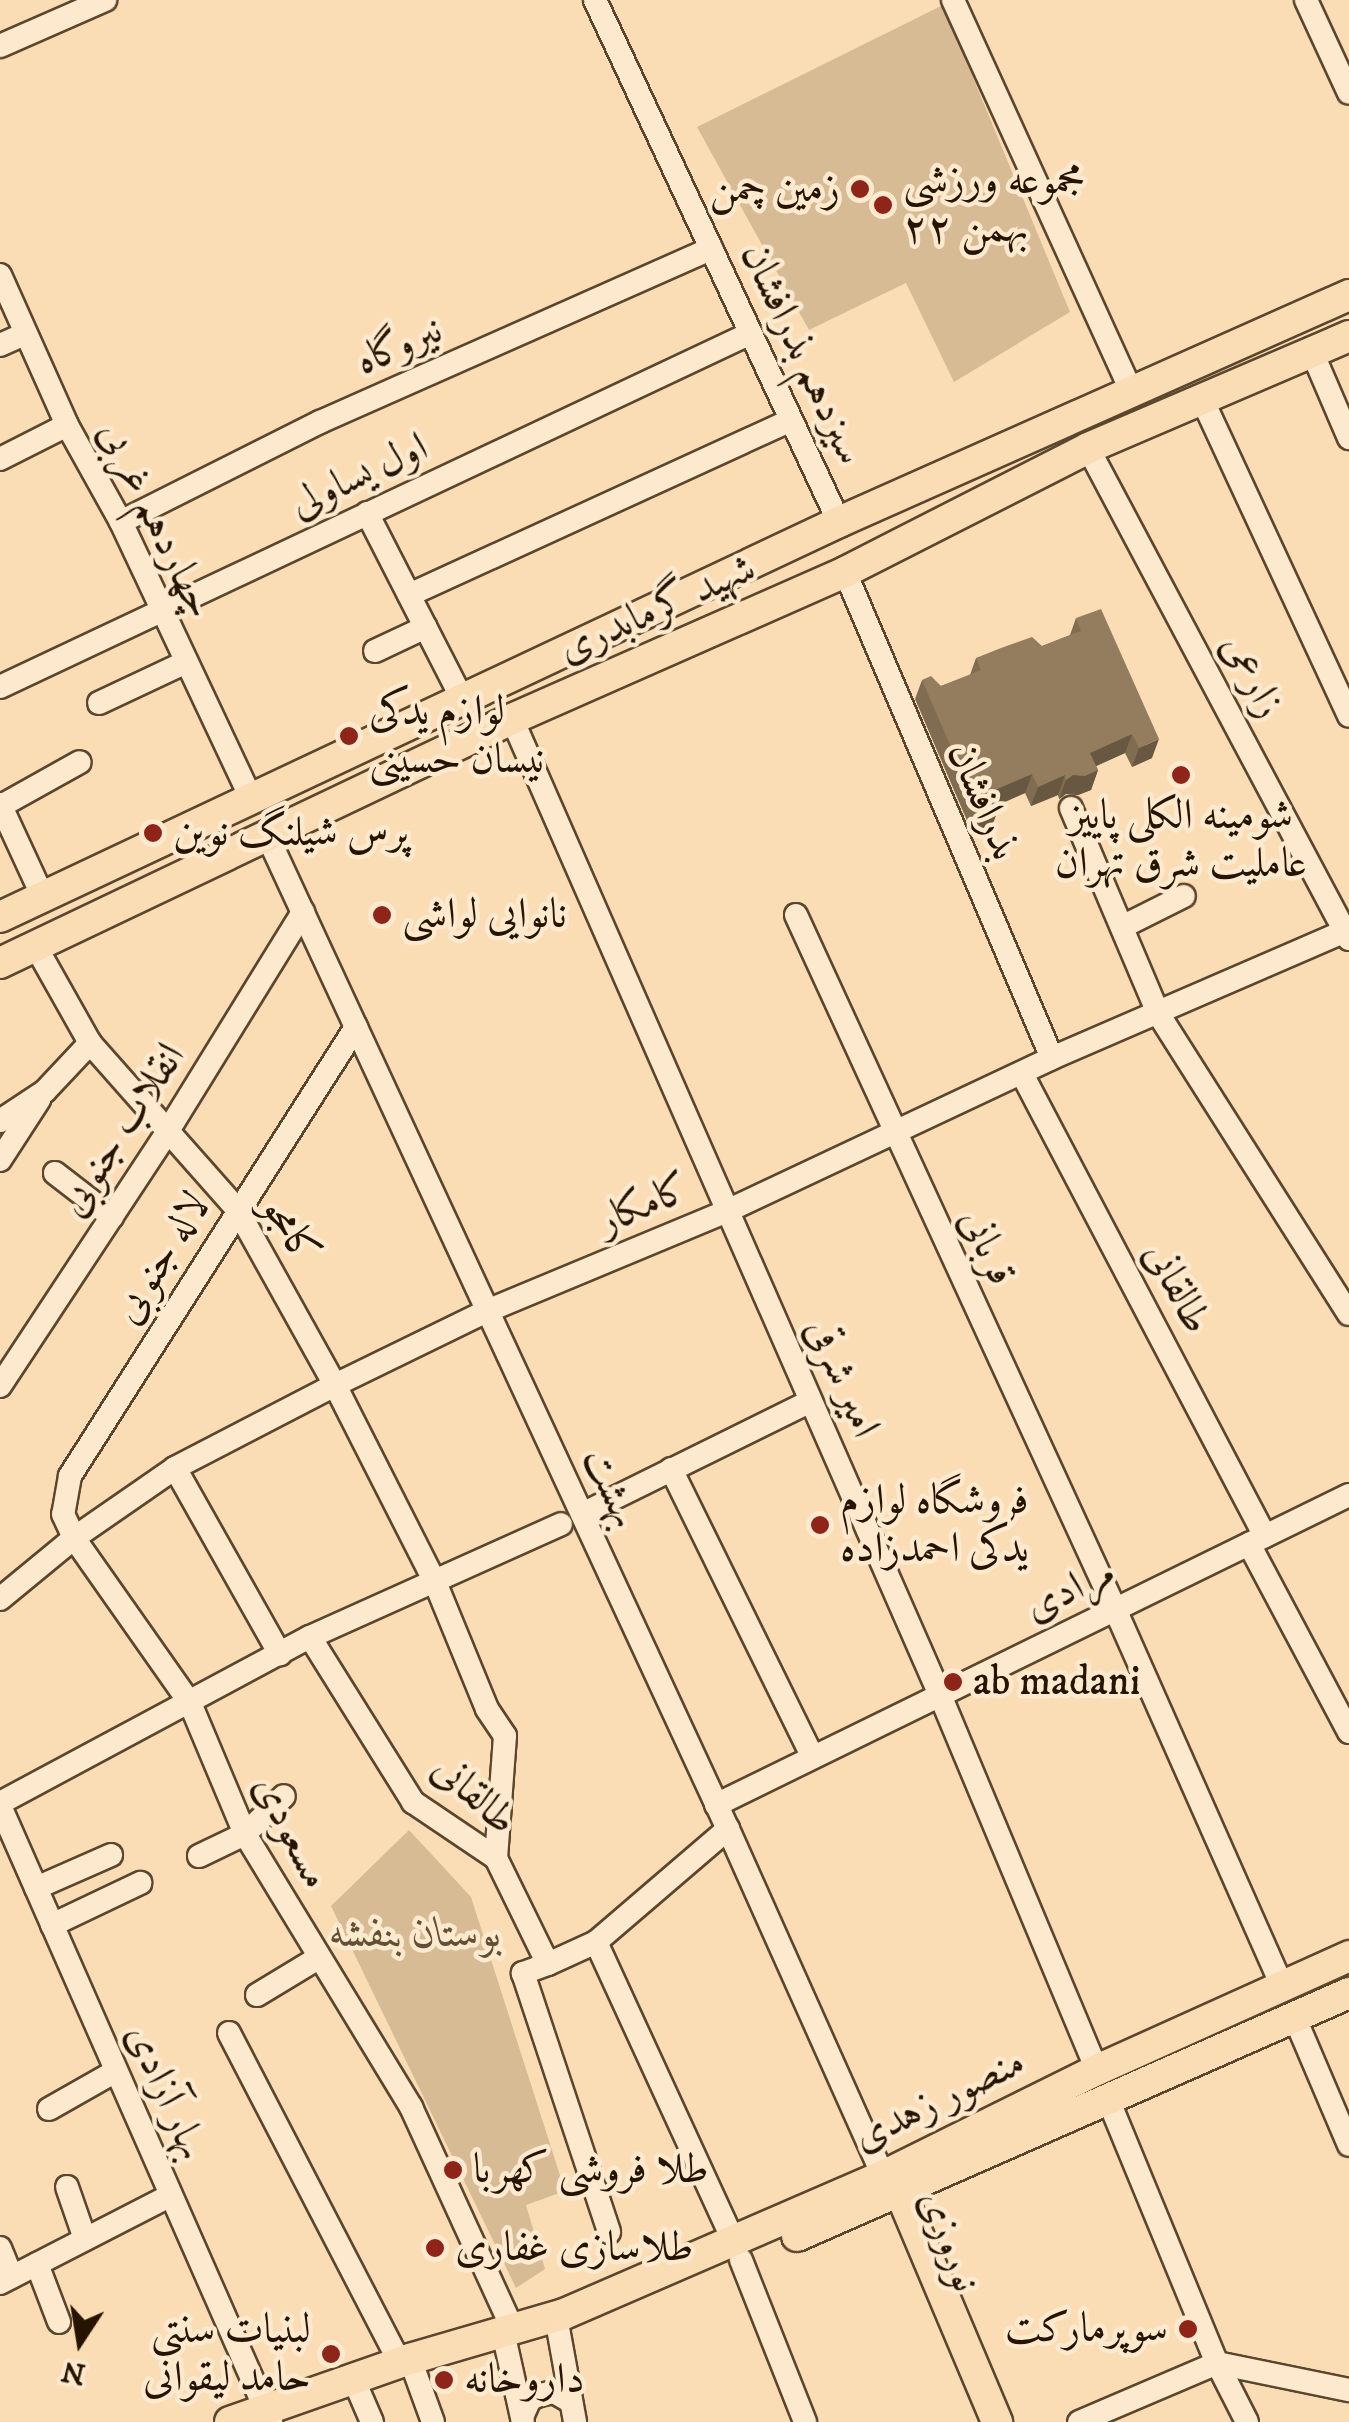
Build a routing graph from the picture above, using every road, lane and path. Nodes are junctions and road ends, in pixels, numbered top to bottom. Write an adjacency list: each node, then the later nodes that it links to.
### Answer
1 (105, 0): 5 (street)
2 (596, 0): 7 (street, سیزدهم بذرافشان)
3 (953, 0): 15 (street)
4 (1306, 0): 6 (street)
5 (0, 46)
6 (1349, 94)
7 (712, 249): 10 (street, سیزدهم بذرافشان); 23 (street, نیروگاه)
8 (0, 276): 11 (street, چهاردهم غربی)
9 (1349, 295): 15 (main road, شهید گرمابدری)
10 (751, 333): 17 (street, سیزدهم بذرافشان); 22 (street, اول یساولی)
11 (25, 334): 13 (street); 18 (street, چهاردهم غربی)
12 (1349, 336): 14 (main road, شهید گرمابدری)
13 (0, 346)
14 (1312, 352): 16 (main road, شهید گرمابدری); 19 (street)
15 (1130, 389): 24 (main road, شهید گرمابدری)
16 (1202, 399): 20 (main road, شهید گرمابدری); 34 (street)
17 (791, 420): 24 (street, سیزدهم بذرافشان); 26 (street)
18 (67, 425): 21 (street); 23 (street, چهاردهم غربی)
19 (1349, 438)
20 (1088, 448): 25 (main road, شهید گرمابدری); 49 (street, زارعی)
21 (0, 459)
22 (367, 513): 26 (street); 27 (street, اول یساولی)
23 (121, 522): 27 (street, چهاردهم غربی)
24 (838, 522): 32 (main road, شهید گرمابدری)
25 (845, 572): 35 (main road, شهید گرمابدری); 55 (street, بذرافشان)
26 (409, 596): 28 (street)
27 (160, 612): 30 (street, چهاردهم غربی); 31 (street, اول یساولی)
28 (426, 627): 29 (street); 32 (street)
29 (376, 651)
30 (188, 670): 33 (street); 37 (street, چهاردهم غربی)
31 (0, 686)
32 (462, 699): 37 (main road, شهید گرمابدری)
33 (106, 708)
34 (1349, 716)
35 (512, 719): 40 (main road, شهید گرمابدری); 64 (street, امیر شرقی)
36 (80, 762): 38 (street)
37 (250, 796): 40 (main road); 44 (main road, شهید گرمابدری)
38 (0, 805): 41 (street)
39 (1071, 808): 48 (street)
40 (266, 833): 45 (street, بهشت); 50 (main road, شهید گرمابدری)
41 (23, 853): 42 (street); 44 (street)
42 (0, 862)
43 (1184, 896): 48 (street)
44 (43, 897): 47 (main road, شهید گرمابدری)
45 (303, 912): 53 (street, بهشت); 59 (street, انقلاب جنوبی)
46 (796, 915): 60 (street, قربانی)
47 (0, 916)
48 (1122, 927): 52 (street)
49 (1347, 935): 52 (street, کامکار)
50 (36, 947): 51 (main road, شهید گرمابدری); 54 (street, کامجو)
51 (0, 963)
52 (1159, 1015): 55 (street, کامکار); 67 (street)
53 (356, 1026): 63 (street, لاله جنوبی); 66 (street, بهشت)
54 (90, 1043): 57 (street); 59 (street, کامجو)
55 (1052, 1058): 56 (street, کامکار)
56 (1022, 1074): 60 (street, کامکار); 76 (street, طالقانی)
57 (45, 1092): 58 (street); 61 (street)
58 (0, 1121)
59 (166, 1134): 63 (street, کامجو); 65 (street, انقلاب جنوبی)
60 (894, 1135): 64 (street, کامکار); 79 (street, قربانی)
61 (0, 1160)
62 (55, 1174): 65 (street)
63 (236, 1209): 68 (street, کامجو); 75 (street, لاله جنوبی)
64 (728, 1211): 66 (street, کامکار); 70 (street, امیر شرقی)
65 (112, 1217): 69 (street, انقلاب جنوبی)
66 (487, 1311): 68 (street, کامکار); 74 (street, بهشت)
67 (1349, 1314)
68 (335, 1385): 71 (street, کامکار); 77 (street, کامجو)
69 (0, 1386)
70 (811, 1401): 72 (street); 82 (street, امیر شرقی)
71 (175, 1468): 75 (street, کامکار); 81 (street)
72 (672, 1469): 74 (street); 85 (street)
73 (1349, 1495): 76 (street, مرادی)
74 (571, 1519): 77 (street); 88 (street, بهشت)
75 (74, 1538): 78 (street, کامکار); 83 (street, مسعودی)
76 (1257, 1540): 79 (street, مرادی); 84 (street, طالقانی)
77 (435, 1582): 80 (street); 93 (street, کامجو)
78 (0, 1599)
79 (1115, 1609): 82 (street, مرادی); 101 (street, قربانی)
80 (310, 1638): 81 (street); 93 (street, طالقانی)
81 (280, 1654): 83 (street)
82 (940, 1695): 85 (street, مرادی); 106 (street, امیر شرقی)
83 (190, 1704): 87 (street); 90 (street, مسعودی)
84 (1349, 1732)
85 (813, 1757): 88 (street, مرادی)
86 (284, 1796): 90 (street)
87 (0, 1804): 95 (street, بهار آزادی)
88 (716, 1805): 89 (street, بهشت)
89 (728, 1829): 97 (street); 112 (street, بهشت)
90 (245, 1834): 92 (street); 99 (street, مسعودی)
91 (111, 1855): 95 (street)
92 (199, 1856)
93 (496, 1858): 100 (street, طالقانی)
94 (140, 1883): 96 (street)
95 (36, 1888): 96 (street, بهار آزادی)
96 (52, 1925): 107 (street, بهار آزادی)
97 (596, 1942): 100 (street); 117 (street)
98 (1349, 1956): 101 (main road, منصور زهدی)
99 (318, 1958): 103 (street); 122 (street, مسعودی)
100 (548, 1964): 114 (street)
101 (1282, 1985): 106 (main road, منصور زهدی)
102 (1349, 1993): 104 (main road, منصور زهدی)
103 (257, 1995)
104 (1294, 2016): 108 (main road, منصور زهدی); 110 (street)
105 (229, 2033): 123 (street)
106 (1096, 2070): 108 (main road); 112 (main road, منصور زهدی)
107 (116, 2071): 109 (street); 113 (street, بهار آزادی)
108 (1108, 2099): 112 (main road, منصور زهدی); 124 (street)
109 (48, 2109)
110 (1349, 2144)
111 (67, 2187): 115 (street)
112 (889, 2189): 117 (main road, منصور زهدی); 134 (main road, نوروزی); 135 (main road, نوروزی)
113 (171, 2195): 115 (street); 127 (street, بهار آزادی)
114 (608, 2232)
115 (86, 2239): 118 (street)
116 (0, 2248): 119 (street)
117 (737, 2251): 120 (main road, منصور زهدی); 133 (street)
118 (37, 2264): 119 (street); 121 (street)
119 (6, 2280)
120 (560, 2315): 122 (main road, منصور زهدی); 128 (street)
121 (60, 2322)
122 (508, 2330): 123 (main road, منصور زهدی); 129 (street, مسعودی)
123 (405, 2361): 125 (main road, منصور زهدی); 132 (street)
124 (1216, 2363): 126 (street); 136 (street); 137 (street)
125 (354, 2378): 127 (main road, منصور زهدی); 131 (street)
126 (1349, 2390)
127 (268, 2415): 130 (main road, منصور زهدی)
128 (574, 2416): 129 (street)
129 (523, 2419)
130 (230, 2422)
131 (372, 2422)
132 (432, 2422)
133 (805, 2422)
134 (976, 2422)
135 (996, 2422)
136 (1080, 2422)
137 (1246, 2422)

